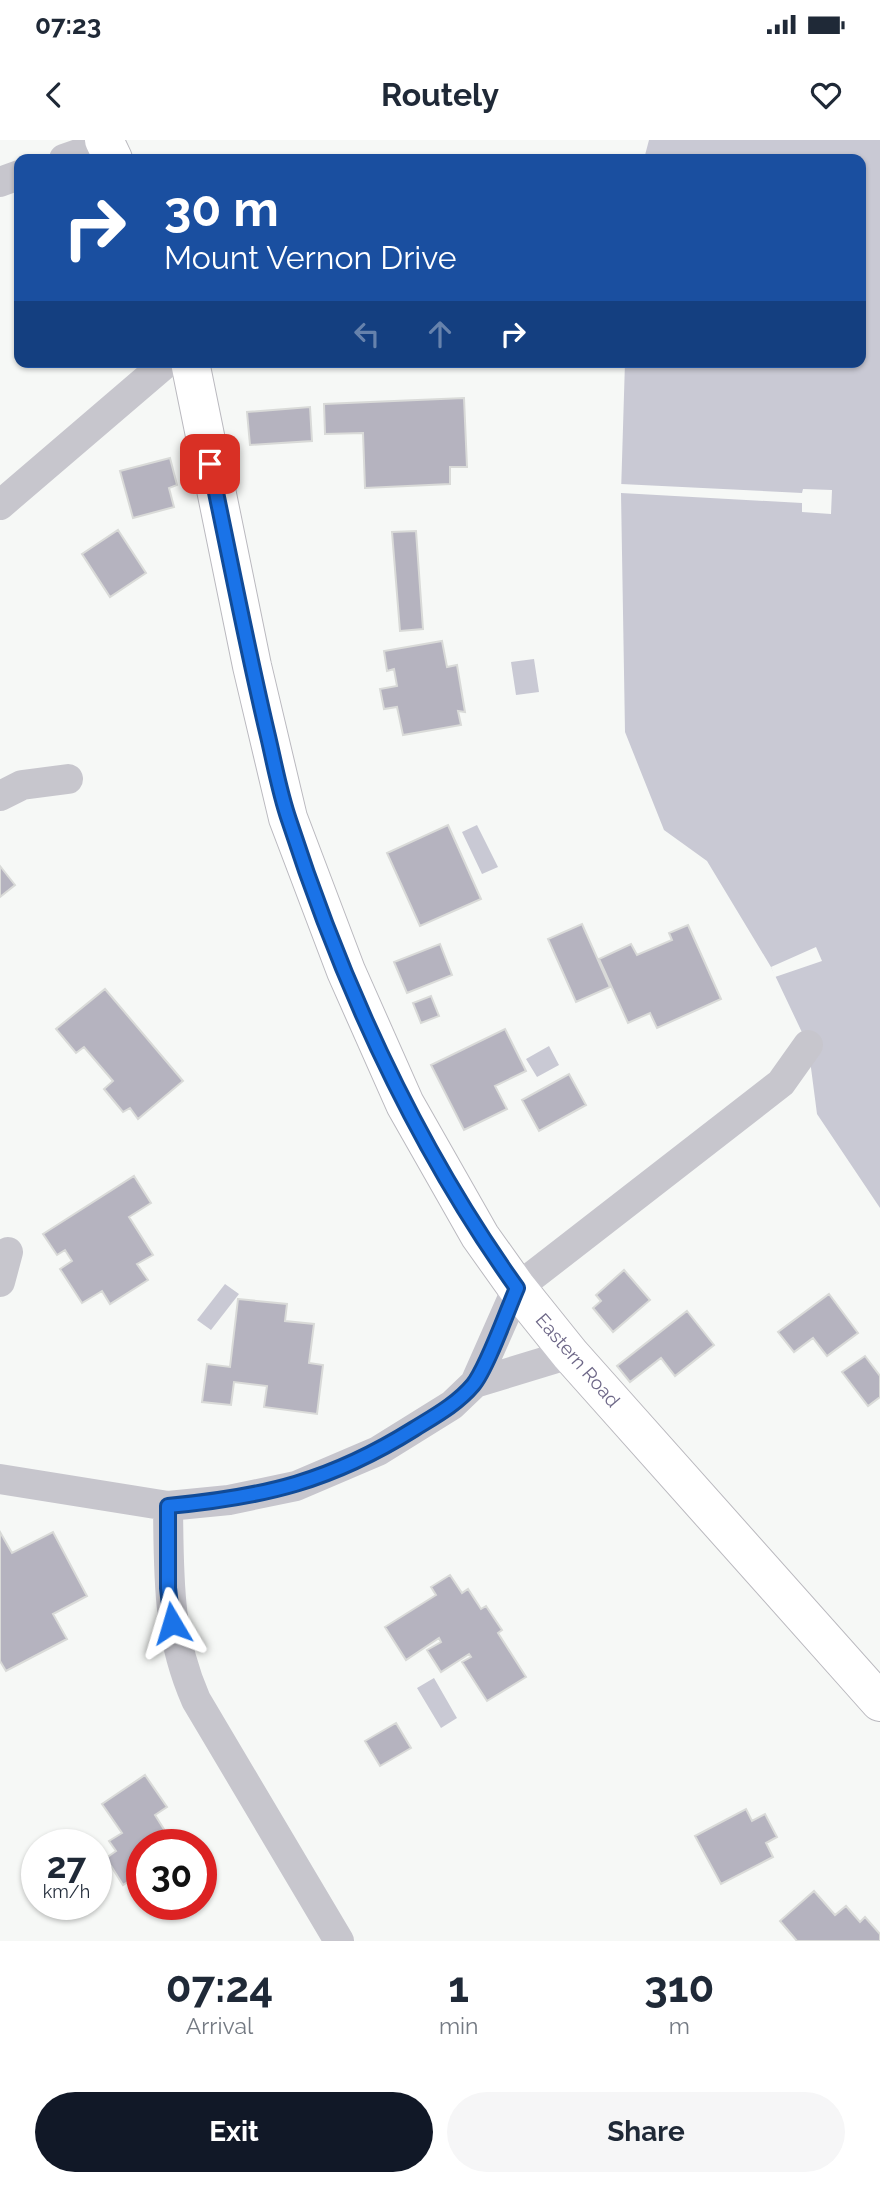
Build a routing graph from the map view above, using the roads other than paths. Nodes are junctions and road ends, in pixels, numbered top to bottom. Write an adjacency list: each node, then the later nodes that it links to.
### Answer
1 (108, 148): 2 (street)
2 (84, 154)
3 (160, 368): 5 (street)
4 (191, 368): 11 (highway, Eastern Road)
5 (0, 505)
6 (68, 779): 7 (street)
7 (0, 796)
8 (808, 1045): 11 (street)
9 (8, 1252): 10 (street)
10 (0, 1282)
11 (517, 1288): 12 (highway, Eastern Road); 13 (street)
12 (570, 1354): 13 (street); 16 (highway, Eastern Road)
13 (475, 1383): 15 (street)
14 (0, 1479): 15 (street)
15 (168, 1506): 17 (street)
16 (880, 1702)
17 (339, 1941)

